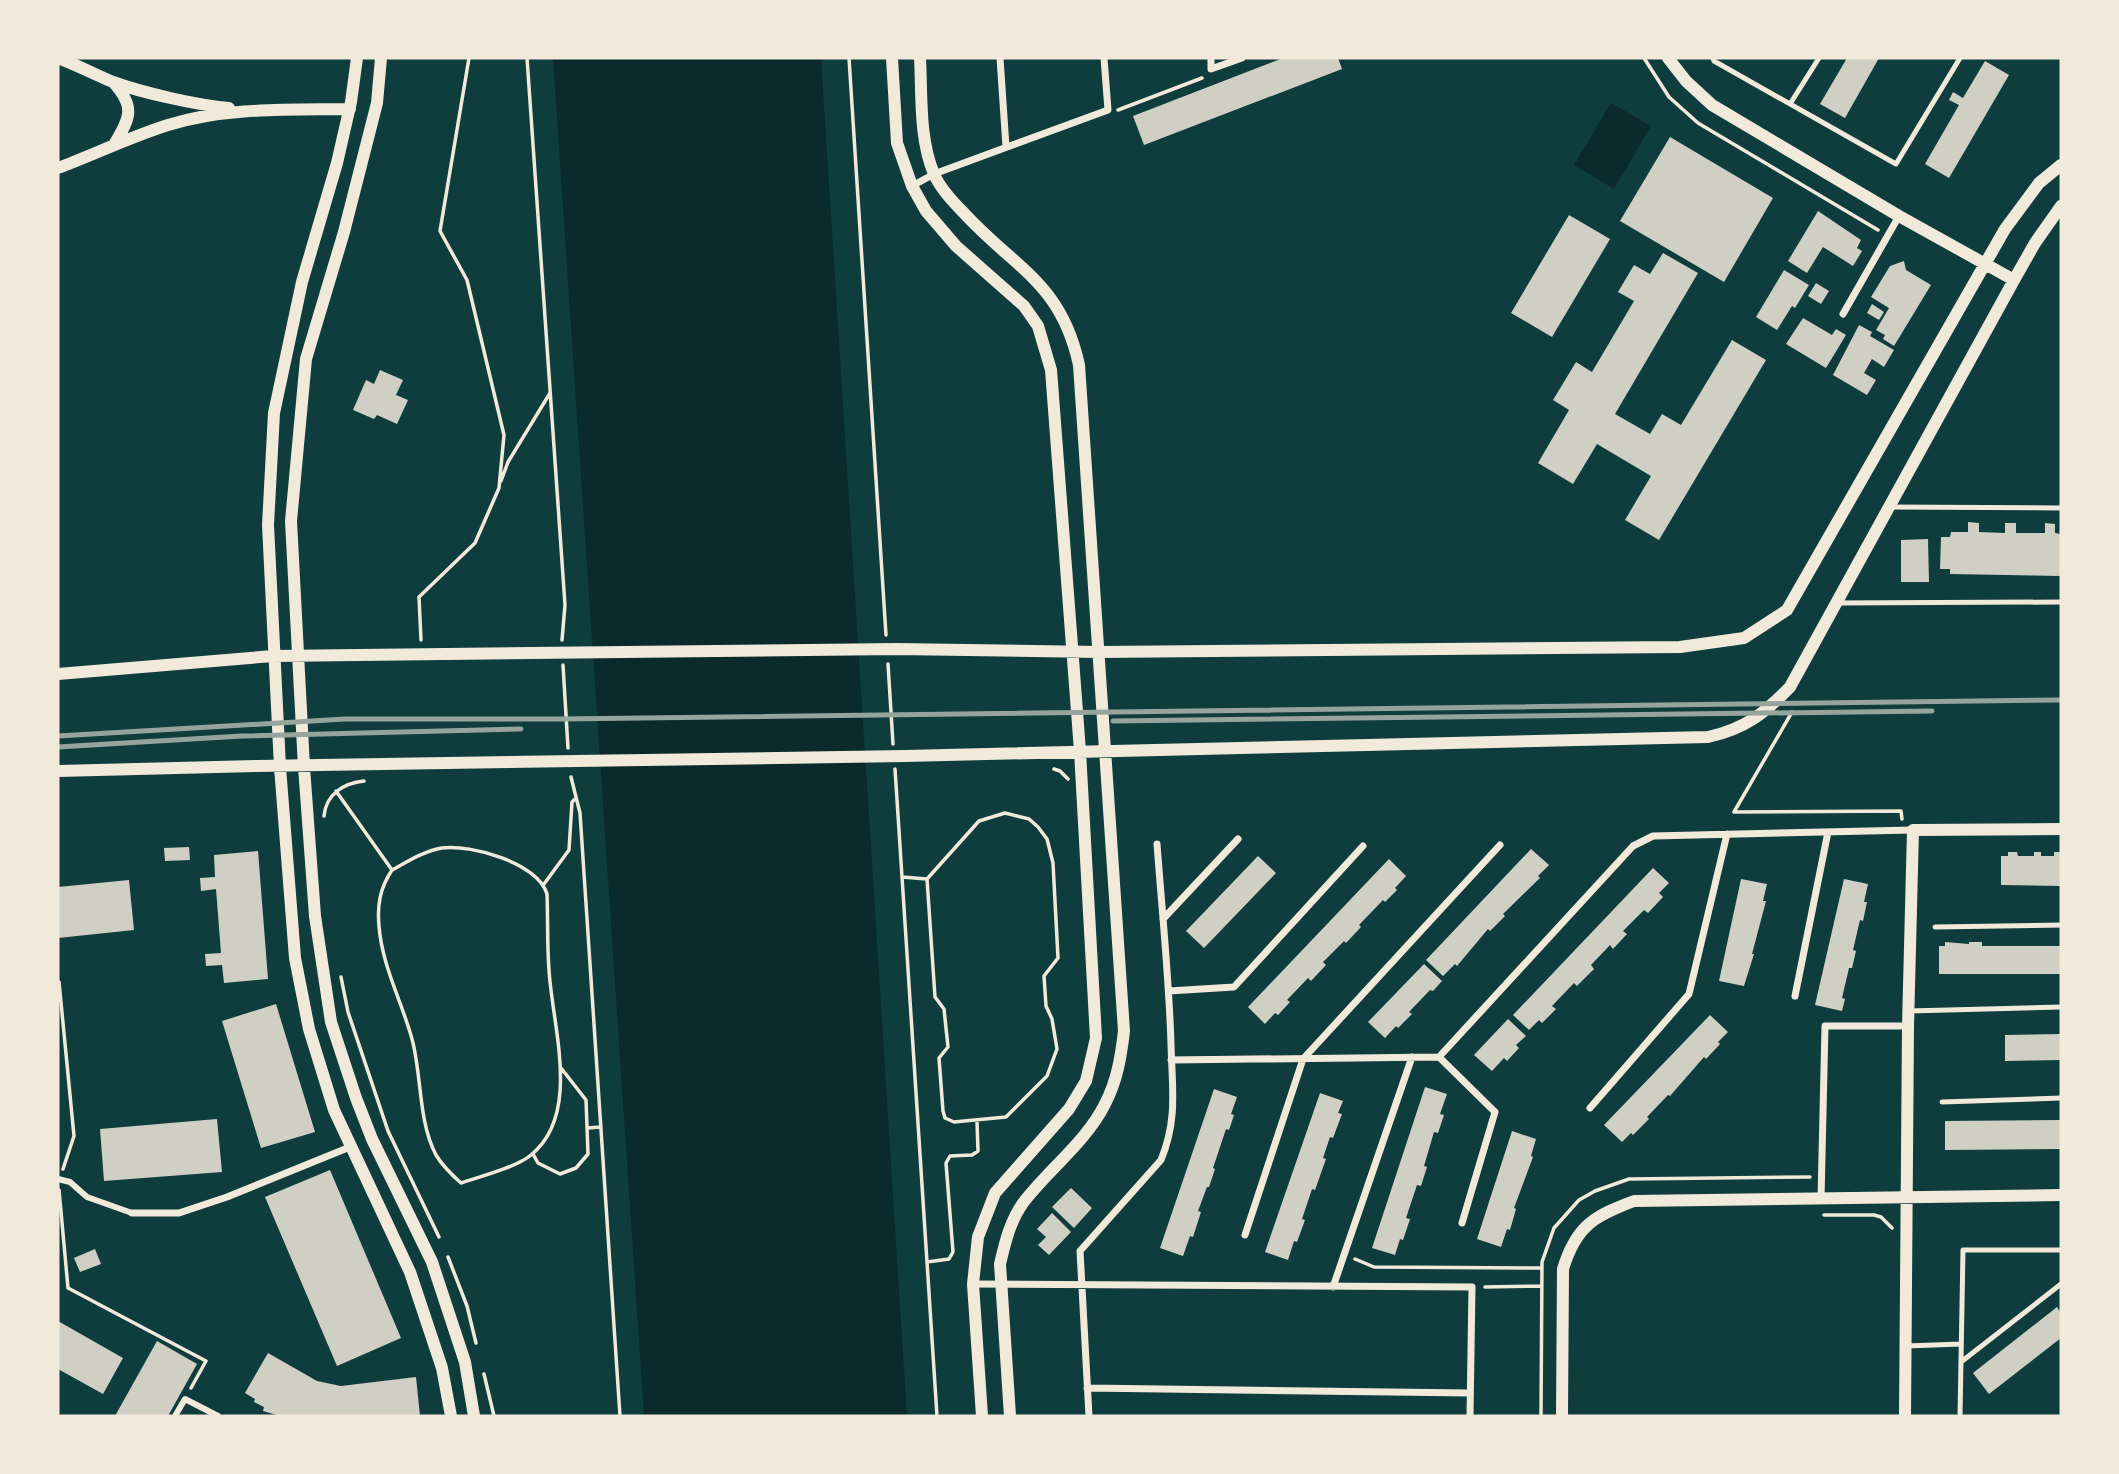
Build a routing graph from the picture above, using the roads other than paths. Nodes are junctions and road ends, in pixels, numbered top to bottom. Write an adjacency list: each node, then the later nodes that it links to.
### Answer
1 (58, 58): 14 (street)
2 (357, 58): 16 (street)
3 (381, 58): 36 (street)
4 (892, 58): 23 (street)
5 (920, 58): 22 (street)
6 (1000, 58): 19 (street)
7 (1104, 58): 19 (street)
8 (1210, 58): 9 (street)
9 (1242, 58)
10 (1668, 58): 25 (street)
11 (1713, 58): 15 (lane)
12 (1819, 58): 15 (lane)
13 (1960, 58): 15 (lane)
14 (113, 82): 17 (street); 18 (street)
15 (1790, 104)
16 (350, 109): 17 (street); 35 (street)
17 (265, 110): 18 (street)
18 (115, 143): 21 (street)
19 (1006, 147): 22 (street)
20 (2061, 165): 26 (street)
21 (58, 168)
22 (934, 174): 23 (street); 34 (street)
23 (912, 186): 33 (street)
24 (2061, 206): 27 (street)
25 (1899, 216): 26 (street); 28 (street)
26 (1985, 264): 27 (street); 34 (street)
27 (2014, 280): 29 (street)
28 (1843, 314)
29 (1889, 508): 30 (lane); 32 (street)
30 (2061, 508)
31 (2061, 602): 32 (lane)
32 (1837, 603): 38 (street)
33 (1072, 652): 34 (street); 36 (street); 39 (street)
34 (1098, 652): 38 (street)
35 (273, 656): 36 (street); 37 (street); 40 (street)
36 (299, 656): 41 (street)
37 (58, 674)
38 (1106, 750): 39 (street); 77 (street)
39 (1080, 751): 41 (street); 75 (street)
40 (280, 766): 41 (street); 42 (street); 66 (street)
41 (304, 767): 88 (street)
42 (58, 772)
43 (2061, 829): 44 (street)
44 (1913, 830): 45 (street); 57 (street)
45 (1828, 832): 46 (street); 55 (street)
46 (1727, 834): 60 (street); 65 (street)
47 (1238, 839): 51 (street)
48 (1157, 844): 51 (street)
49 (1500, 845): 61 (street)
50 (1363, 846): 54 (street)
51 (1163, 919): 54 (street)
52 (2061, 925): 53 (lane)
53 (1935, 927)
54 (1169, 991): 62 (street)
55 (1794, 996)
56 (2061, 1007): 57 (lane)
57 (1909, 1012): 58 (street)
58 (1908, 1026): 69 (street); 70 (street)
59 (1412, 1057): 60 (street); 61 (street); 79 (street)
60 (1439, 1057): 72 (street)
61 (1303, 1059): 62 (street); 73 (street)
62 (1171, 1060): 78 (street)
63 (2061, 1098): 64 (lane)
64 (1942, 1102)
65 (1590, 1108)
66 (350, 1147): 71 (street); 87 (street)
67 (58, 1179): 71 (street)
68 (2061, 1195): 69 (street)
69 (1906, 1198): 70 (street); 81 (street)
70 (1821, 1199): 93 (street)
71 (132, 1213)
72 (1462, 1223)
73 (1245, 1235)
74 (2061, 1250): 80 (lane)
75 (973, 1284): 77 (street); 89 (street)
76 (2061, 1284): 82 (lane)
77 (1001, 1285): 78 (street); 90 (street)
78 (1080, 1286): 79 (street); 83 (street)
79 (1333, 1287): 84 (street)
80 (1961, 1344): 81 (lane); 82 (lane)
81 (1906, 1346): 94 (street)
82 (1961, 1362): 95 (lane)
83 (1087, 1388): 84 (street); 91 (street)
84 (1470, 1393): 92 (street)
85 (175, 1416): 86 (street)
86 (218, 1416)
87 (451, 1416)
88 (474, 1416)
89 (982, 1416)
90 (1010, 1416)
91 (1089, 1416)
92 (1470, 1416)
93 (1562, 1416)
94 (1905, 1416)
95 (1959, 1416)

